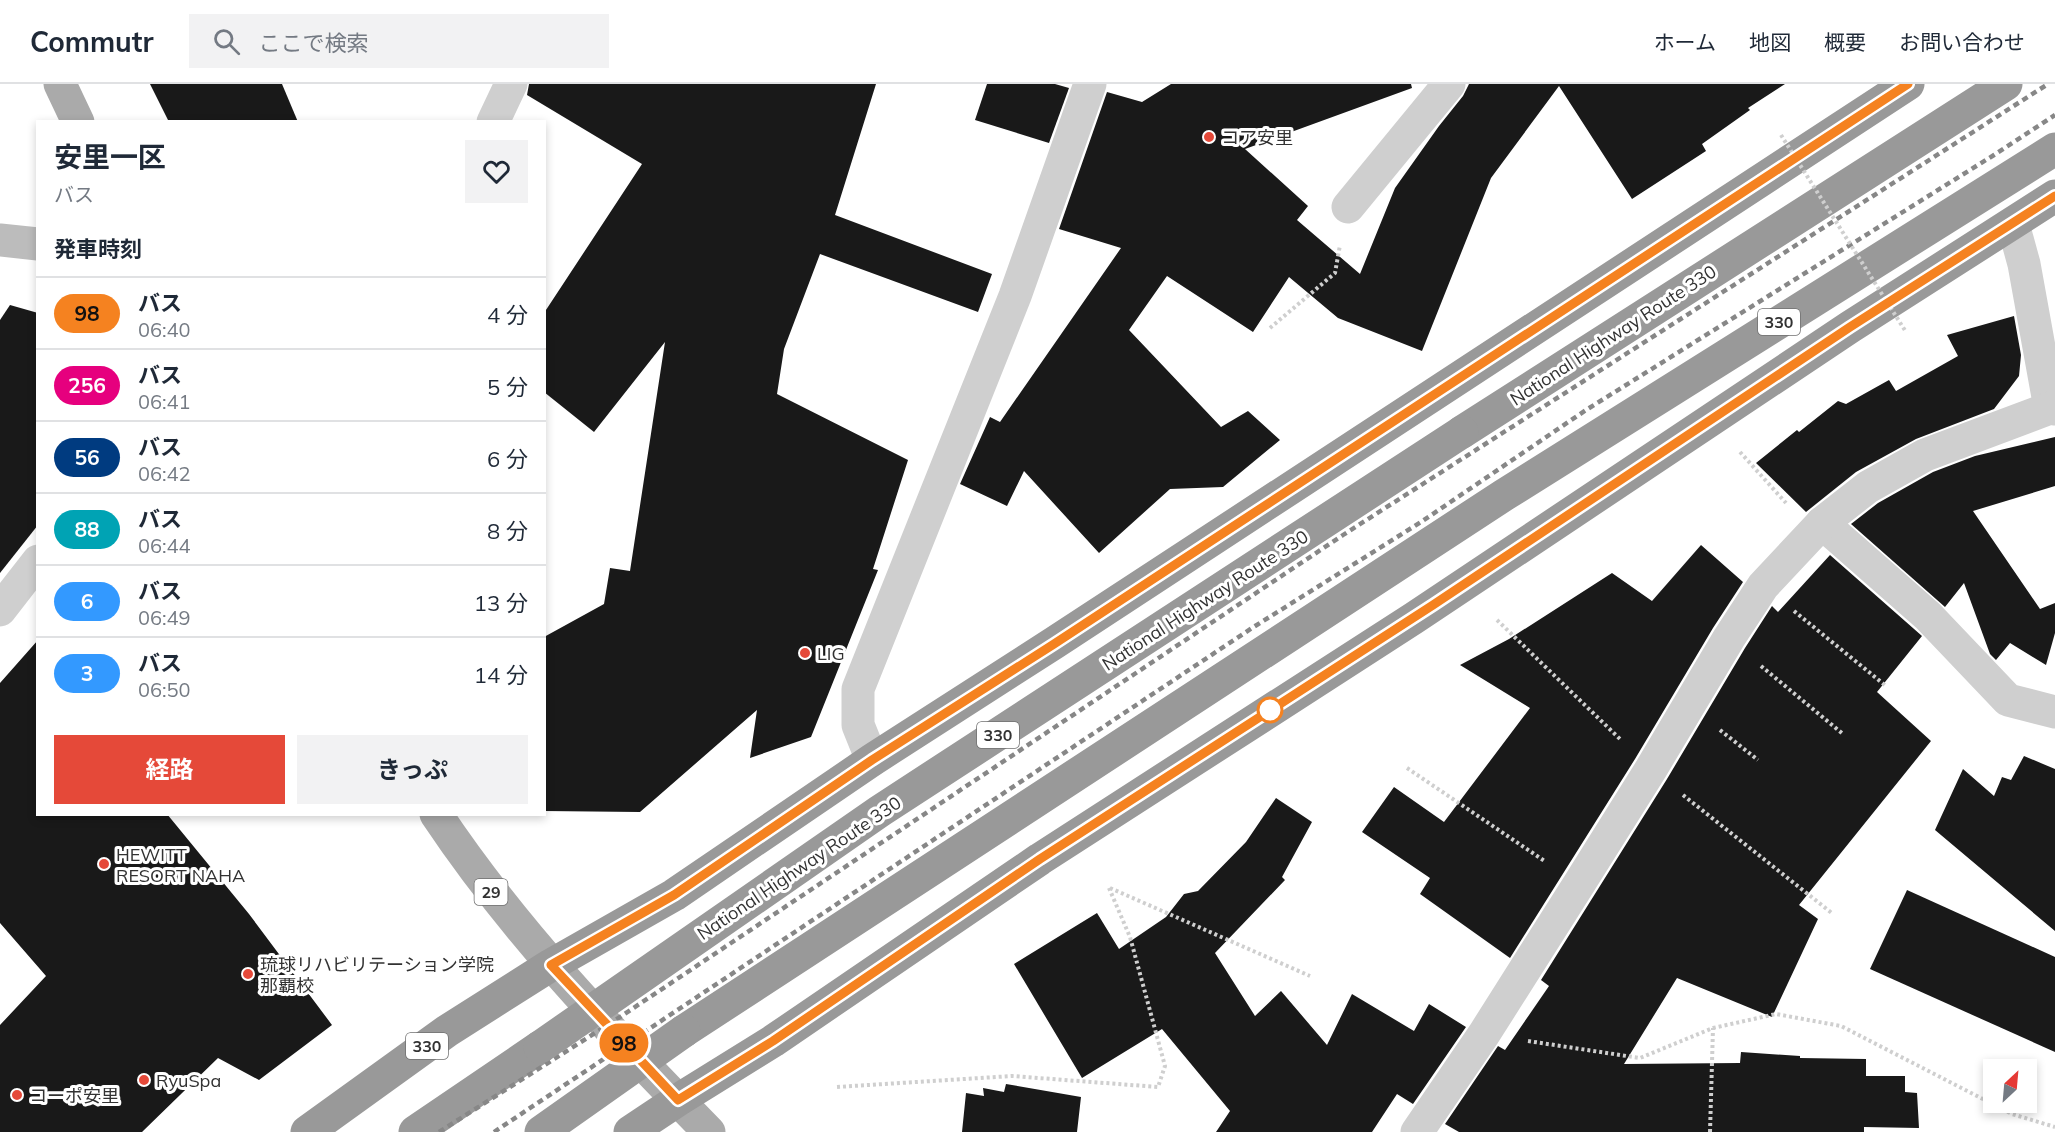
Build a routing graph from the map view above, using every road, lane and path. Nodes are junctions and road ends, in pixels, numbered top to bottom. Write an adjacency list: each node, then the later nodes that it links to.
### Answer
1 (60, 84): 7 (main road)
2 (510, 84): 8 (street)
3 (1090, 84): 28 (street)
4 (1449, 84): 12 (street)
5 (1908, 84): 28 (highway, 330)
6 (2006, 84): 40 (highway, National Highway Route 330 / 330, bridge)
7 (77, 120)
8 (494, 120)
9 (1781, 135): 17 (path, bridge)
10 (2055, 149): 41 (highway, 330, bridge)
11 (2055, 196): 13 (highway, 330)
12 (1348, 207): 16 (path)
13 (2013, 224): 18 (street); 37 (highway, 330)
14 (0, 240): 15 (main road)
15 (36, 244)
16 (1270, 328)
17 (1906, 332)
18 (2053, 409): 20 (street)
19 (1740, 452): 20 (path)
20 (1817, 528): 22 (street); 26 (street)
21 (36, 564): 23 (street)
22 (1763, 586): 24 (street); 25 (path)
23 (0, 610)
24 (1729, 638): 27 (path); 31 (street)
25 (1886, 686)
26 (2055, 712)
27 (1843, 734)
28 (872, 760): 32 (highway, 330)
29 (1407, 768): 31 (path)
30 (437, 816): 32 (main road, 29)
31 (1579, 884): 35 (street)
32 (551, 965): 37 (main road, 29); 39 (highway, 330)
33 (1310, 976): 36 (path)
34 (1713, 1028): 35 (path); 38 (path); 45 (path)
35 (1484, 1034): 44 (street)
36 (837, 1087)
37 (678, 1100): 42 (highway, 330); 43 (main road, 29)
38 (2055, 1127)
39 (307, 1132)
40 (415, 1132)
41 (540, 1132)
42 (630, 1132)
43 (709, 1132)
44 (1417, 1132)
45 (1710, 1132)

